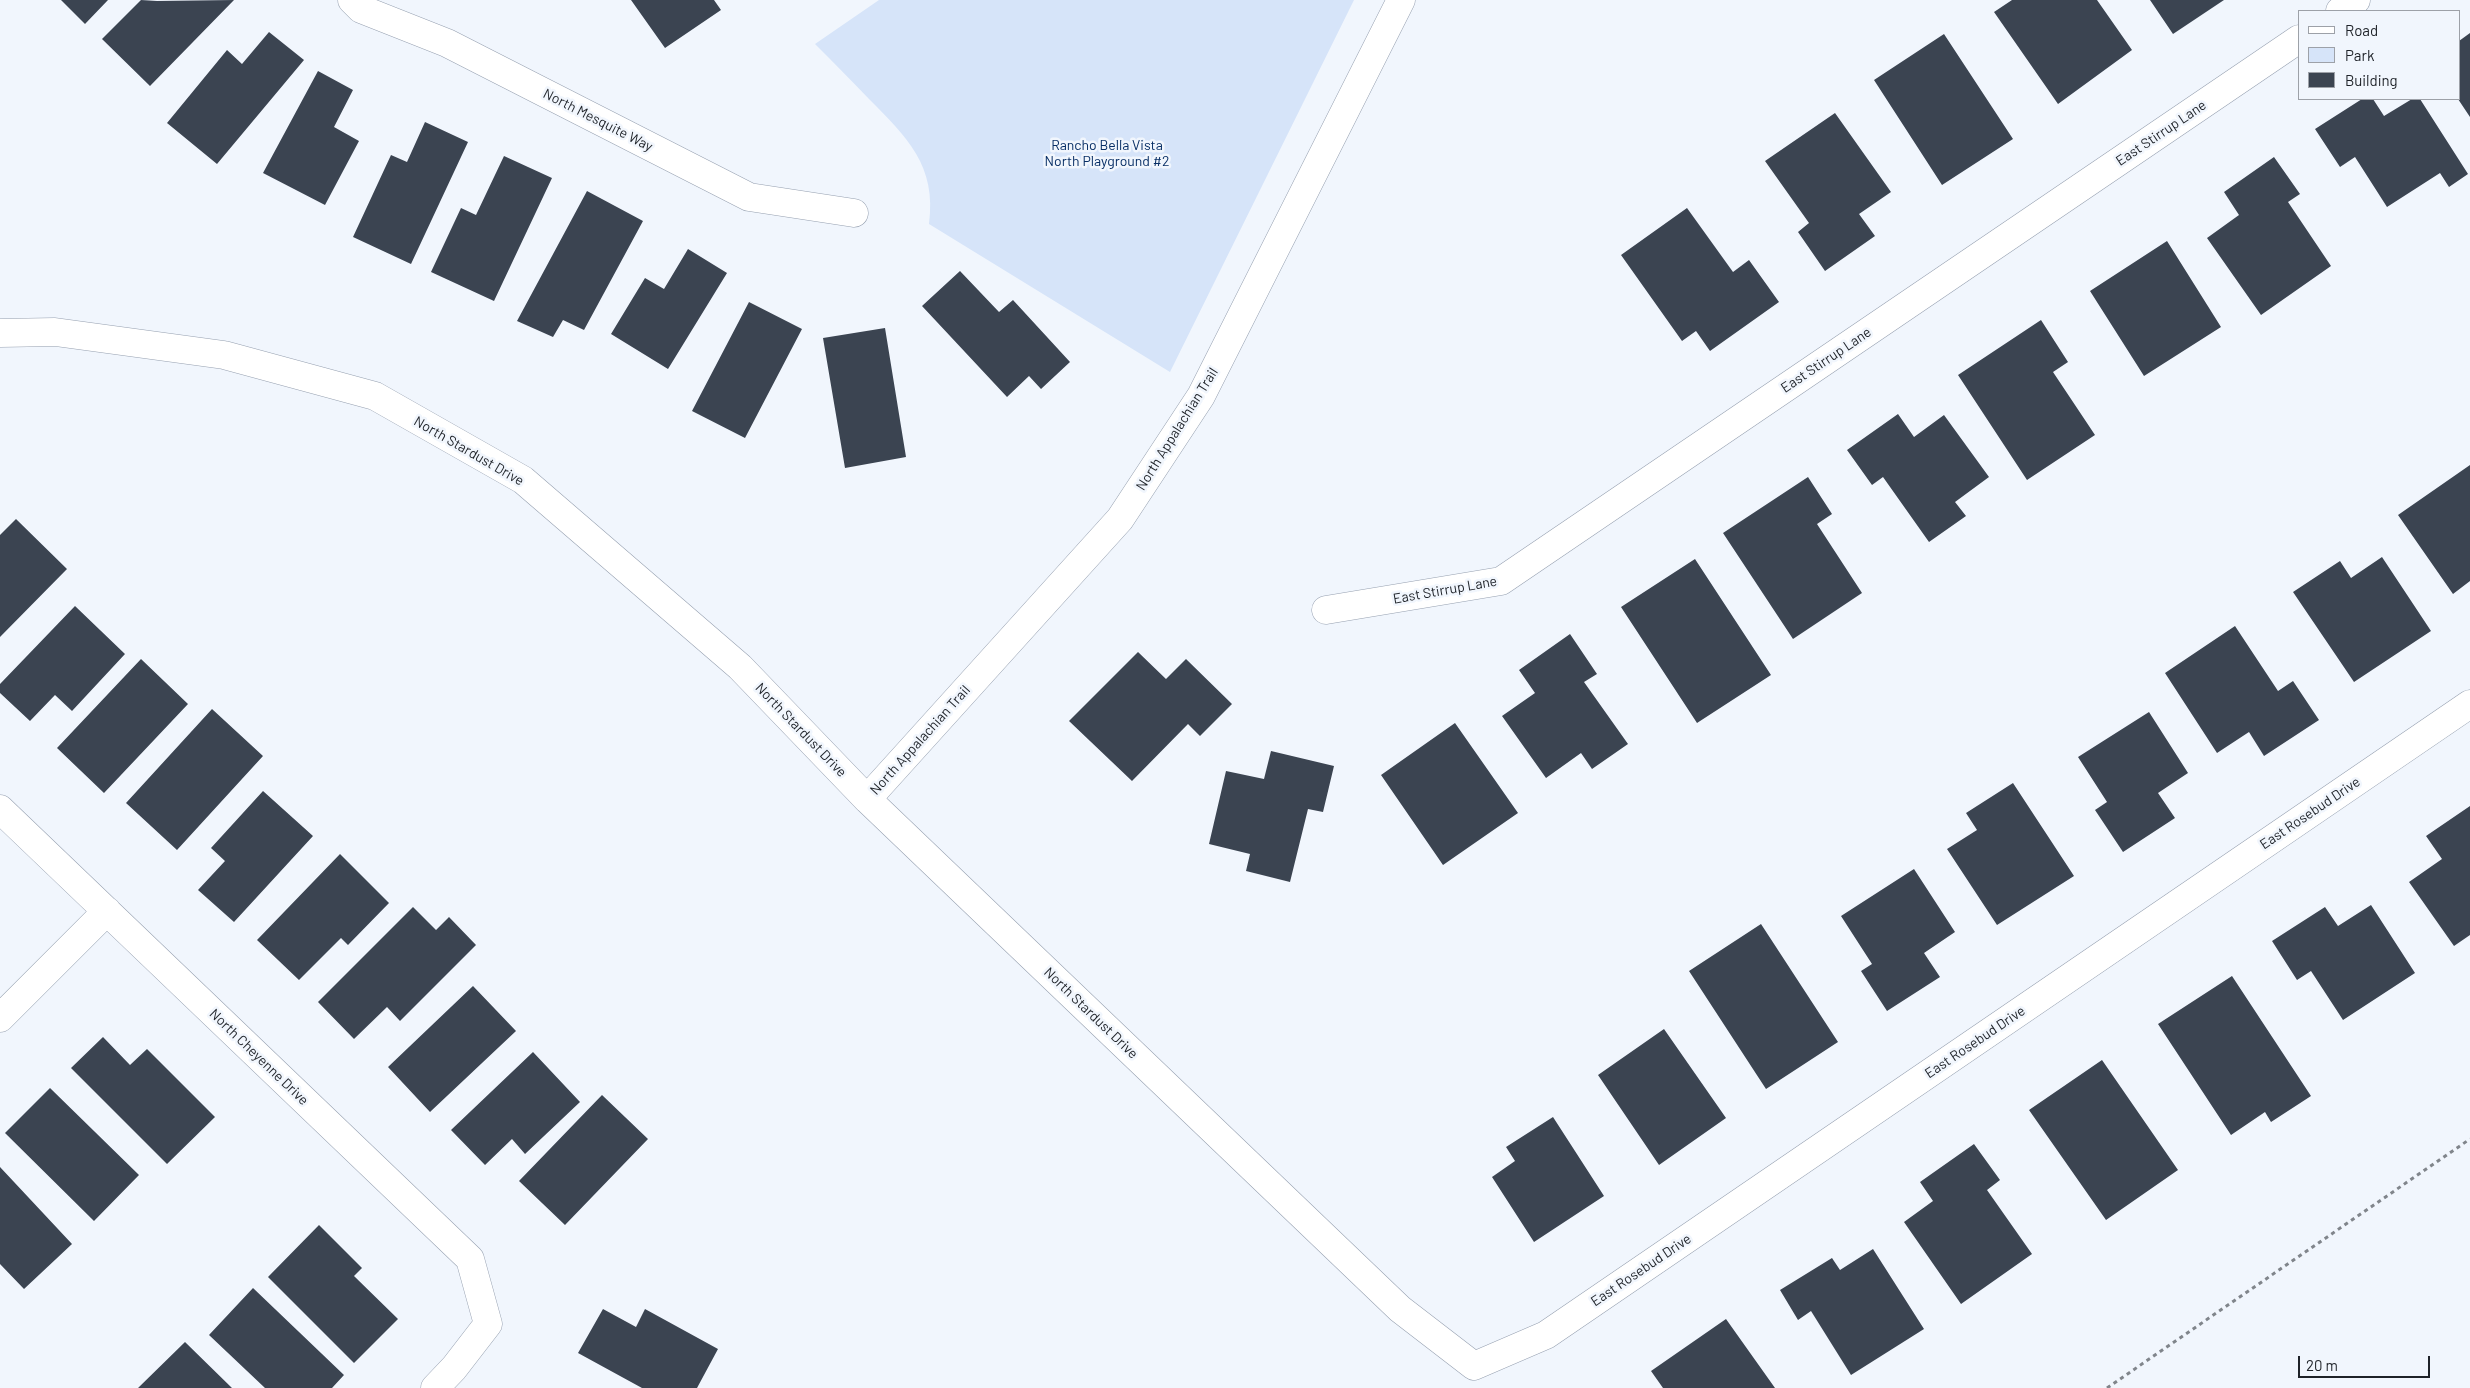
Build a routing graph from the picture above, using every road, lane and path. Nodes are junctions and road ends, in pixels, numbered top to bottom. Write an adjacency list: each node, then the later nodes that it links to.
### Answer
1 (1402, 0): 10 (street, North Appalachian Trail)
2 (2356, 0): 4 (street)
3 (362, 3): 6 (street, North Mesquite Way)
4 (2341, 10)
5 (2298, 40): 8 (street, East Stirrup Lane)
6 (854, 213)
7 (0, 333): 10 (street, North Stardust Drive)
8 (1326, 610)
9 (2470, 704): 15 (street, East Rosebud Drive)
10 (867, 798): 15 (street, North Stardust Drive)
11 (0, 809): 12 (street, North Cheyenne Drive)
12 (107, 911): 13 (street); 16 (street, North Cheyenne Drive)
13 (0, 1018)
14 (2470, 1139): 17 (path)
15 (1474, 1366)
16 (435, 1388)
17 (2106, 1388)

